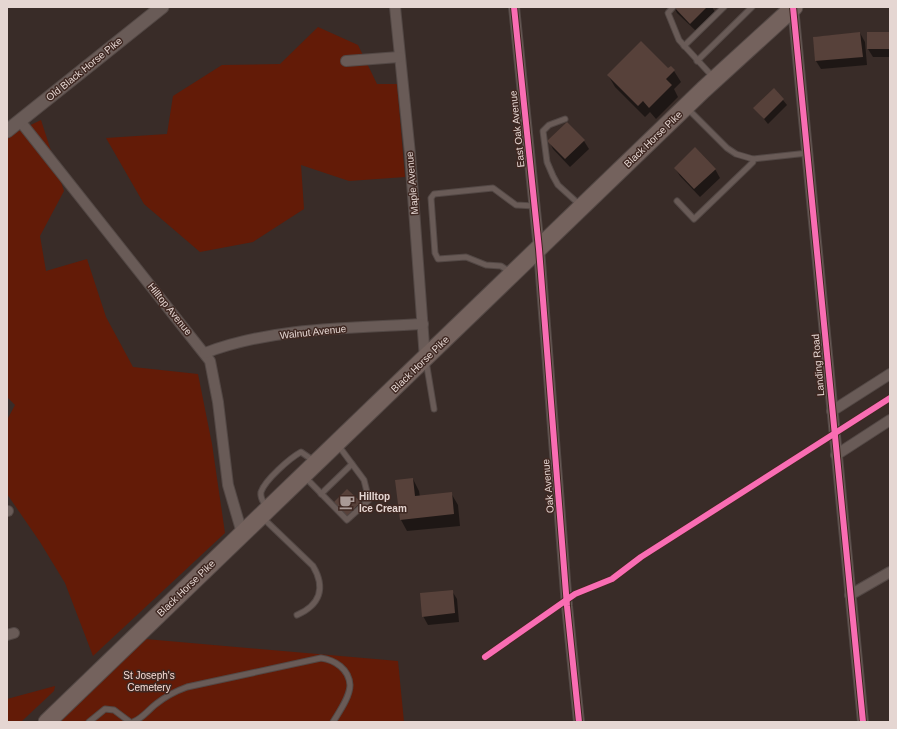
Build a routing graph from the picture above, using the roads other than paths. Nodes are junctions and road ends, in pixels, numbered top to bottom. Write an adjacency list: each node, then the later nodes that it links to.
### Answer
1 (395, 7): 9 (street, Maple Avenue)
2 (514, 7): 20 (street, East Oak Avenue)
3 (673, 7): 8 (lane)
4 (724, 7): 8 (lane)
5 (752, 7): 10 (lane)
6 (794, 7): 12 (main road, Black Horse Pike); 17 (street, Landing Road)
7 (157, 9): 15 (street, Old Black Horse Pike)
8 (684, 46): 10 (lane)
9 (399, 57): 11 (street); 24 (street, Maple Avenue)
10 (697, 60): 12 (lane)
11 (346, 61)
12 (715, 80): 13 (main road, Black Horse Pike)
13 (686, 107): 18 (lane); 21 (main road, Black Horse Pike)
14 (565, 120): 21 (lane)
15 (20, 121): 16 (street, Old Black Horse Pike); 25 (street, Hilltop Avenue)
16 (7, 131)
17 (808, 153): 18 (lane); 29 (street, Landing Road)
18 (753, 159): 19 (lane)
19 (677, 201)
20 (535, 206): 22 (street, East Oak Avenue); 23 (lane)
21 (582, 207): 22 (main road, Black Horse Pike)
22 (539, 249): 23 (main road, Black Horse Pike); 46 (street, Oak Avenue)
23 (513, 274): 26 (main road, Black Horse Pike)
24 (423, 324): 25 (street, Walnut Avenue); 26 (street, Maple Avenue)
25 (205, 352): 38 (street, Hilltop Avenue)
26 (425, 358): 28 (lane); 31 (main road, Black Horse Pike)
27 (890, 374): 29 (street)
28 (434, 409)
29 (832, 411): 32 (street, Landing Road)
30 (890, 420): 32 (street)
31 (336, 444): 33 (main road, Black Horse Pike); 34 (lane)
32 (836, 455): 40 (street, Landing Road)
33 (316, 463): 35 (main road, Black Horse Pike); 37 (lane)
34 (352, 464): 36 (lane); 36 (lane)
35 (303, 475): 36 (lane); 37 (main road, Black Horse Pike)
36 (321, 494)
37 (264, 512): 38 (main road, Black Horse Pike); 41 (lane)
38 (242, 533): 42 (main road, Black Horse Pike)
39 (890, 572): 40 (street)
40 (850, 595): 47 (street, Landing Road)
41 (297, 615)
42 (47, 722)
43 (89, 722): 44 (lane)
44 (131, 722): 45 (lane)
45 (333, 722)
46 (579, 722)
47 (863, 722)

